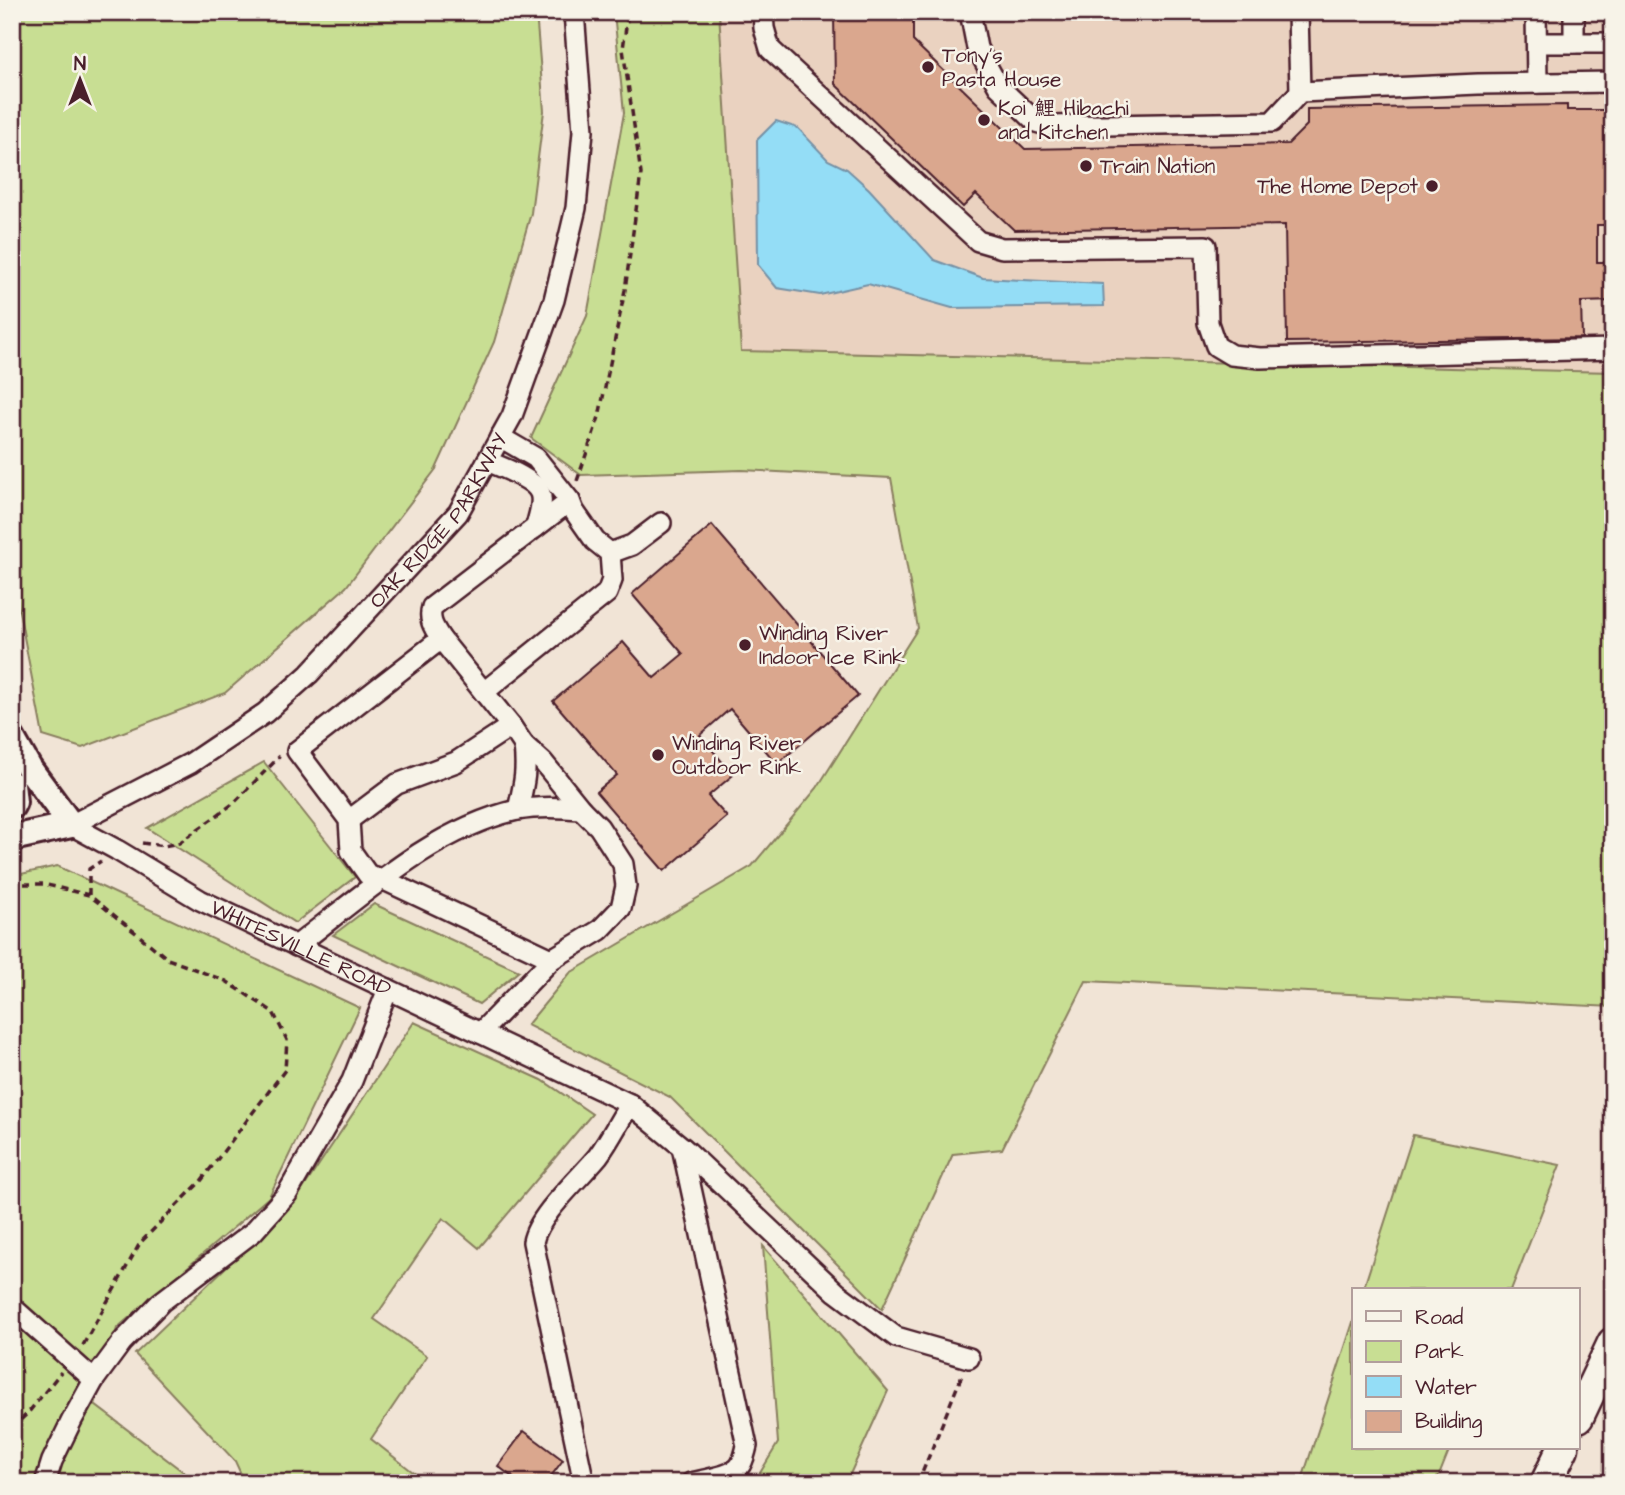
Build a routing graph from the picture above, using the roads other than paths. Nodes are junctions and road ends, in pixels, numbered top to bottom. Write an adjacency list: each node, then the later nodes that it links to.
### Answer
1 (574, 12): 14 (street, OAK RIDGE PARKWAY)
2 (763, 12): 13 (street)
3 (970, 12): 12 (street)
4 (1298, 12): 12 (street)
5 (1536, 12): 7 (street)
6 (1574, 12): 8 (street)
7 (1536, 43): 8 (street); 11 (street)
8 (1574, 43): 9 (street)
9 (1613, 43)
10 (1613, 82): 11 (street)
11 (1537, 83): 12 (street)
12 (1300, 92)
13 (1613, 349)
14 (500, 437): 15 (street, OAK RIDGE PARKWAY); 16 (street)
15 (487, 461): 18 (street); 30 (street, OAK RIDGE PARKWAY)
16 (570, 501): 18 (street); 19 (street)
17 (661, 523): 19 (street)
18 (536, 527): 20 (street)
19 (610, 552): 21 (street)
20 (441, 639): 21 (street); 29 (street)
21 (484, 692): 22 (street)
22 (511, 726): 24 (street); 29 (street)
23 (12, 738): 30 (main road, WHITESVILLE ROAD)
24 (524, 745): 27 (street); 28 (street)
25 (12, 784): 26 (main road)
26 (12, 806)
27 (581, 809): 28 (street); 34 (street)
28 (518, 810): 32 (street)
29 (349, 820): 32 (street)
30 (71, 825): 31 (main road, OAK RIDGE PARKWAY); 33 (street, WHITESVILLE ROAD)
31 (12, 838)
32 (382, 879): 33 (street); 34 (street)
33 (296, 946): 35 (street, WHITESVILLE ROAD)
34 (552, 959): 36 (street)
35 (388, 989): 36 (street, WHITESVILLE ROAD); 42 (street)
36 (480, 1033): 37 (street, WHITESVILLE ROAD)
37 (630, 1104): 38 (street, WHITESVILLE ROAD); 46 (street)
38 (682, 1147): 41 (street, WHITESVILLE ROAD); 47 (street)
39 (12, 1307): 42 (street)
40 (1612, 1344): 43 (highway)
41 (969, 1358)
42 (94, 1380): 45 (street)
43 (1580, 1413)
44 (1562, 1450): 48 (highway)
45 (45, 1483)
46 (583, 1483)
47 (691, 1483)
48 (1546, 1483)

